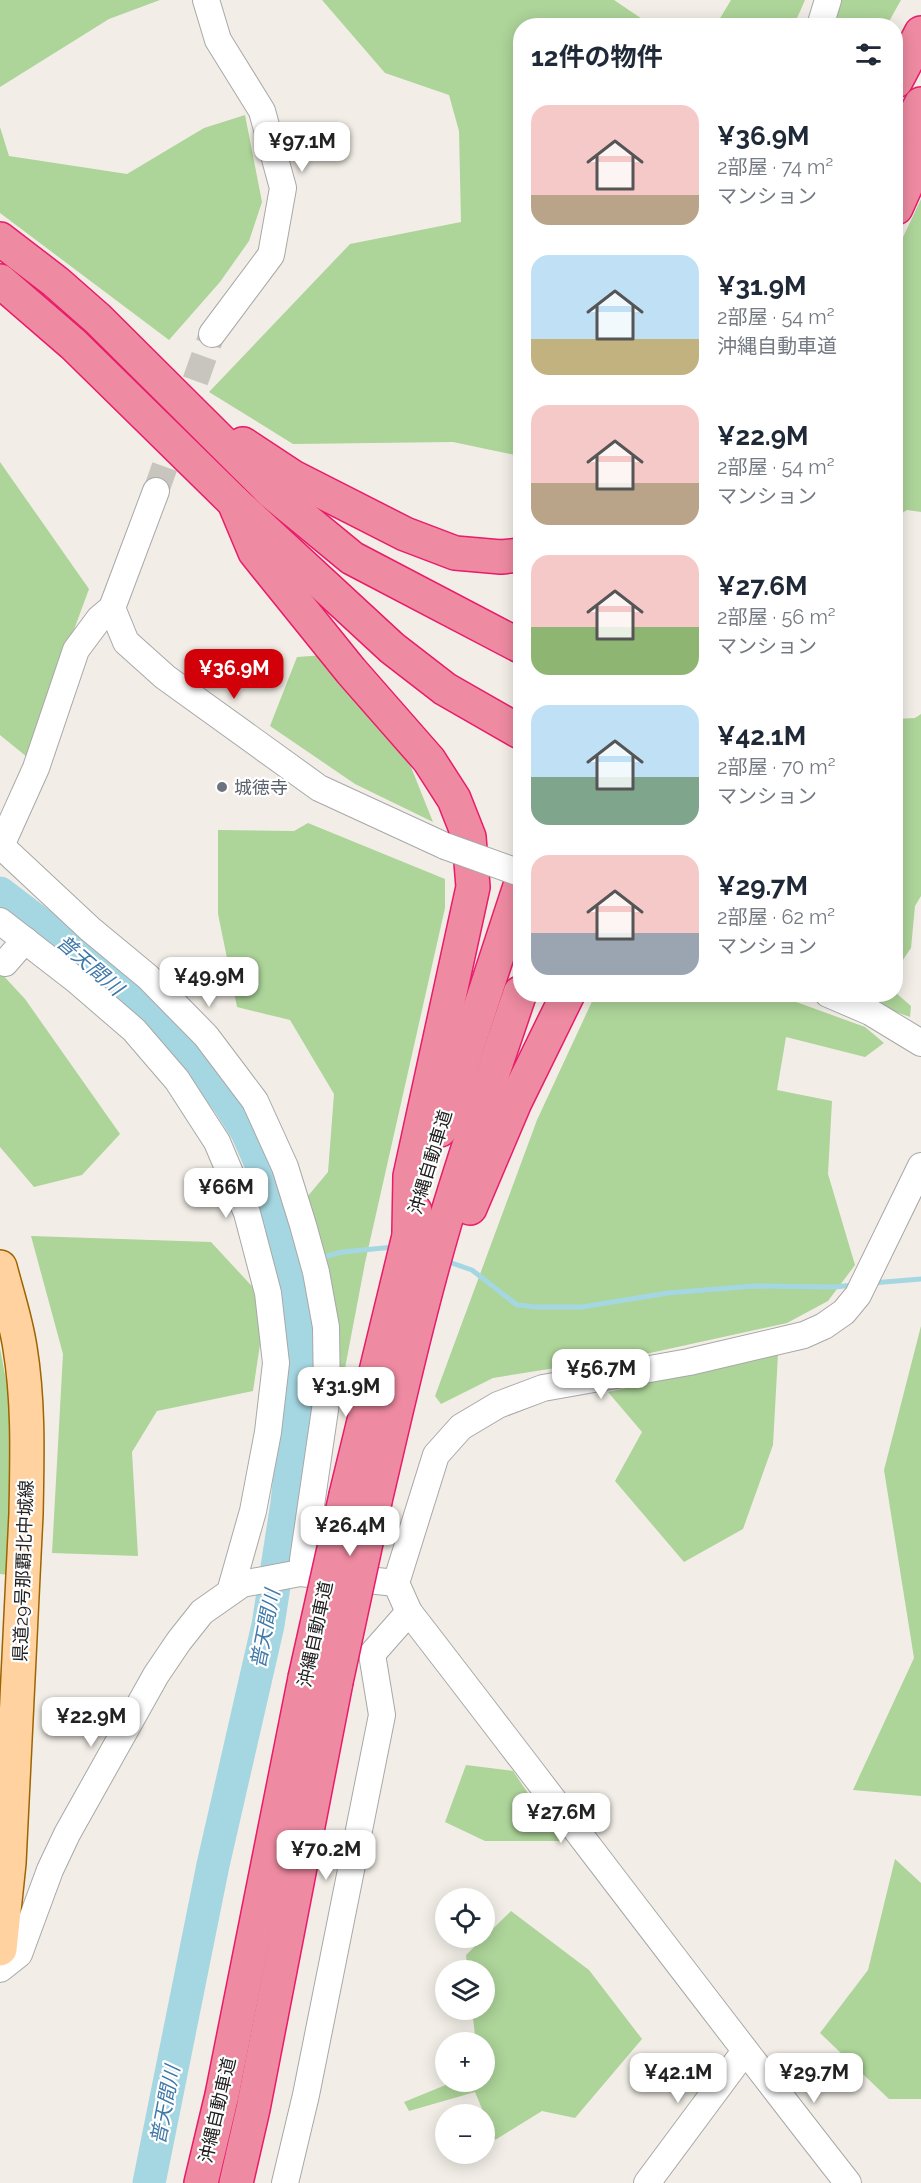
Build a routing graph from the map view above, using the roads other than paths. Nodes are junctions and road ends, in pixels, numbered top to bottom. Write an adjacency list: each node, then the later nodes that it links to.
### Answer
1 (206, 0): 12 (street)
2 (828, 0): 3 (street)
3 (822, 18)
4 (921, 33): 5 (highway)
5 (903, 68)
6 (921, 104): 7 (highway)
7 (903, 139)
8 (921, 152): 9 (highway)
9 (903, 192)
10 (0, 239): 13 (highway)
11 (0, 281): 15 (highway)
12 (212, 334)
13 (182, 403): 16 (highway); 18 (highway)
14 (156, 491): 17 (street)
15 (234, 502): 19 (highway); 32 (highway)
16 (513, 556)
17 (112, 608): 20 (street); 21 (street, bridge)
18 (513, 642)
19 (513, 728)
20 (0, 847): 36 (street)
21 (513, 870)
22 (513, 907): 32 (highway, 沖縄自動車道)
23 (0, 921): 24 (street)
24 (25, 940): 25 (street); 38 (street)
25 (5, 963)
26 (517, 1002): 34 (highway, 沖縄自動車道)
27 (564, 1002): 34 (highway)
28 (847, 1002): 29 (street)
29 (921, 1043)
30 (921, 1166): 31 (street)
31 (914, 1192): 37 (street)
32 (409, 1232): 35 (highway, 沖縄自動車道)
33 (0, 1267): 41 (main road, 県道29号那覇北中城線)
34 (407, 1367): 35 (highway, 沖縄自動車道)
35 (360, 1498): 40 (highway, 沖縄自動車道, bridge)
36 (303, 1573): 37 (street); 38 (street)
37 (396, 1583): 39 (street)
38 (236, 1588): 42 (street)
39 (409, 1612): 43 (street); 46 (street)
40 (321, 1680): 44 (highway, 沖縄自動車道); 45 (highway, 沖縄自動車道)
41 (0, 1949)
42 (0, 1969)
43 (745, 2051): 47 (street); 48 (street)
44 (201, 2183)
45 (236, 2183)
46 (285, 2183)
47 (647, 2183)
48 (848, 2183)

